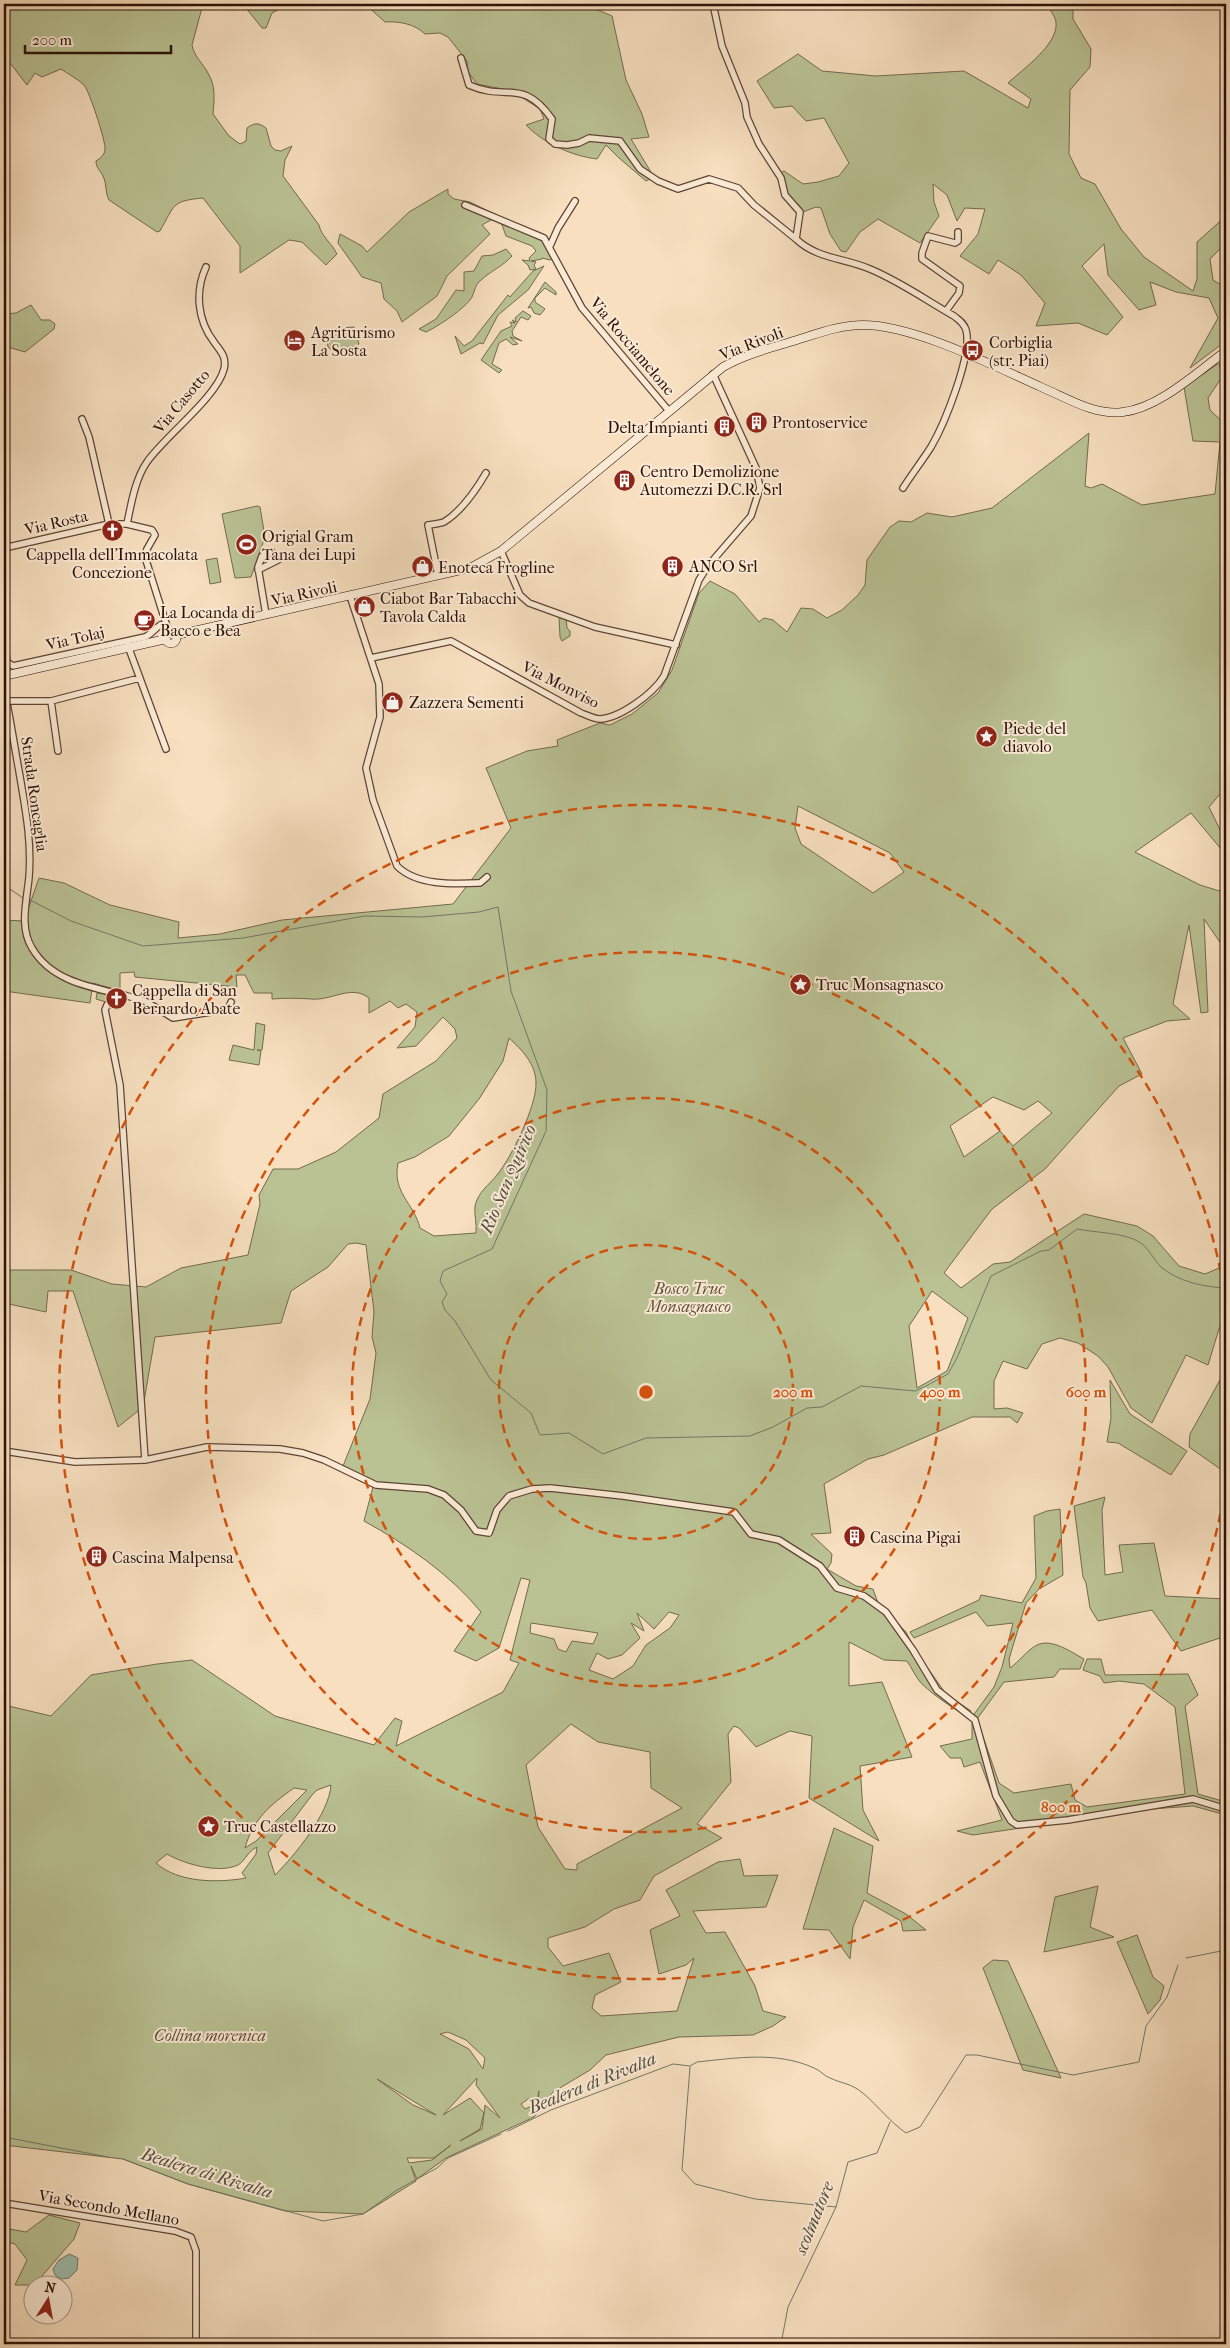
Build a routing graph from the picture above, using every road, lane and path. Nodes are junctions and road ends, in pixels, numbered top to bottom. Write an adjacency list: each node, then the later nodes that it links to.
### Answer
1 (713, 4): 6 (street)
2 (461, 58): 6 (street)
3 (575, 201): 7 (street)
4 (464, 205): 7 (street, Via Rocciamelone)
5 (958, 232): 9 (street)
6 (796, 239): 9 (street)
7 (550, 246): 13 (street, Via Rocciamelone)
8 (206, 267): 18 (street, Via Casotto)
9 (946, 311): 11 (street)
10 (1226, 351): 11 (street, Via Rivoli)
11 (966, 354): 12 (street, Via Rivoli); 16 (street)
12 (713, 374): 13 (street, Via Rivoli); 30 (street, Via Monviso)
13 (669, 411): 21 (street, Via Rivoli)
14 (82, 419): 17 (street)
15 (486, 473): 24 (street)
16 (903, 488)
17 (109, 524): 18 (street, Via Rosta); 19 (street, Via Rosta)
18 (127, 524): 27 (street, Via Rosta)
19 (4, 548)
20 (272, 552): 23 (street)
21 (501, 552): 24 (street, Via Rivoli); 30 (street)
22 (278, 560): 23 (street)
23 (258, 570): 26 (street)
24 (438, 575): 25 (street, Via Rivoli)
25 (350, 596): 26 (street, Via Rivoli); 32 (street)
26 (266, 615): 28 (street, Via Rivoli)
27 (166, 622): 28 (street, Via Rosta); 29 (street, Via Tolaj)
28 (170, 636): 31 (street, Via Rivoli)
29 (4, 642)
30 (676, 645): 32 (street, Via Monviso)
31 (128, 646): 33 (street, Via Rivoli); 34 (street)
32 (371, 658): 40 (street)
33 (4, 676)
34 (140, 678): 37 (street); 38 (street)
35 (4, 689): 36 (street, Strada Roncaglia)
36 (6, 701): 37 (street); 41 (street, Strada Roncaglia)
37 (51, 701): 39 (street)
38 (166, 749)
39 (58, 751)
40 (486, 877)
41 (124, 995): 42 (street, Strada Roncaglia); 44 (street)
42 (231, 1002)
43 (4, 1451): 44 (street)
44 (145, 1460): 45 (street)
45 (1226, 1809)
46 (4, 2204): 47 (street, Via Secondo Mellano)
47 (196, 2344)

